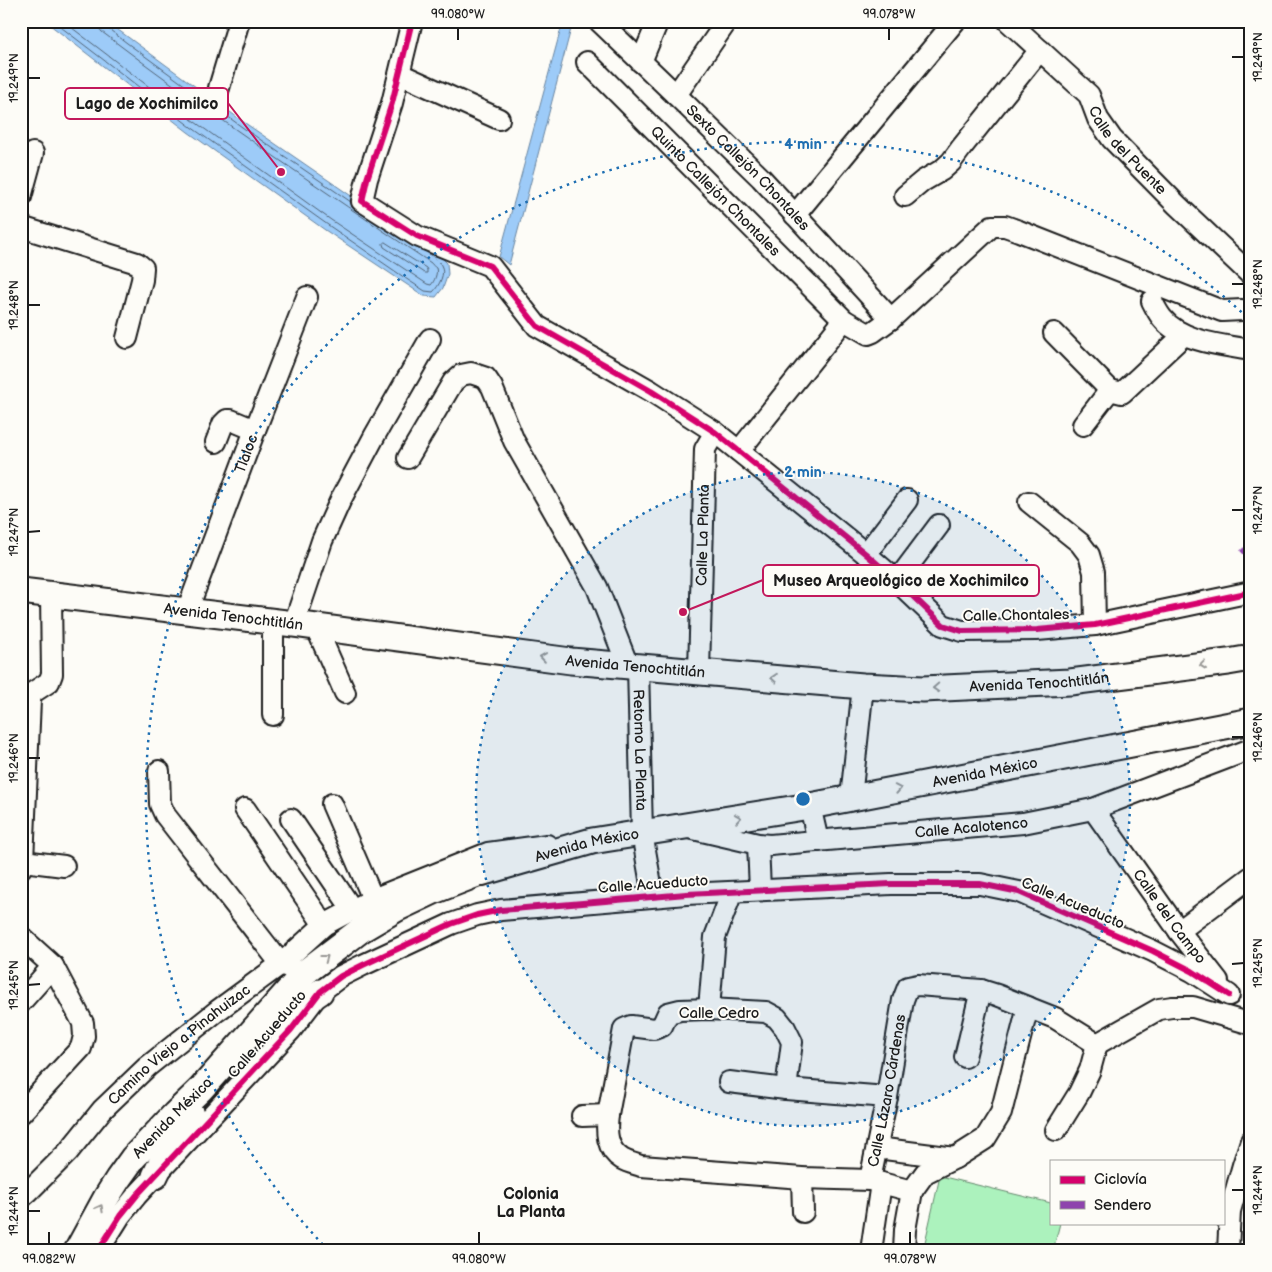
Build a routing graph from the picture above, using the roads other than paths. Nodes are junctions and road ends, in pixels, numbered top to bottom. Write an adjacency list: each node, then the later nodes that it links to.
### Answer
1 (239, 21): 12 (street)
2 (412, 21): 11 (street)
3 (599, 21): 10 (street, Sexto Callejón Chontales)
4 (727, 21): 13 (street)
5 (955, 21): 18 (street)
6 (1008, 21): 8 (street, Calle del Puente)
7 (655, 22): 10 (street)
8 (1040, 50): 16 (street); 20 (street, Calle del Puente)
9 (587, 62): 25 (street, Quinto Callejón Chontales)
10 (641, 62): 13 (street, Sexto Callejón Chontales)
11 (400, 74): 14 (street); 34 (street, Calle Chontales)
12 (220, 88)
13 (676, 95): 18 (street, Sexto Callejón Chontales)
14 (499, 119)
15 (32, 153): 17 (street)
16 (905, 196)
17 (21, 197)
18 (795, 214): 24 (street, Sexto Callejón Chontales)
19 (21, 227): 28 (street)
20 (1251, 276)
21 (307, 297): 33 (street, Tlaloc)
22 (1152, 301): 27 (street)
23 (1248, 311): 24 (street)
24 (892, 319): 25 (street, Quinto Callejón Chontales)
25 (844, 320): 36 (street)
26 (1054, 333): 31 (street)
27 (1184, 335): 30 (street); 31 (street)
28 (127, 338)
29 (430, 339): 47 (street)
30 (1251, 350)
31 (1110, 390): 32 (street)
32 (1083, 425)
33 (255, 430): 35 (street); 46 (street, Tlaloc)
34 (715, 432): 36 (street, Calle Chontales); 51 (street, Calle La Planta)
35 (216, 442)
36 (740, 451): 41 (street, Calle Chontales)
37 (408, 458): 50 (street)
38 (907, 500): 41 (street)
39 (1029, 502): 48 (street)
40 (939, 525): 42 (street)
41 (866, 554): 42 (street, Calle Chontales)
42 (897, 581): 48 (street, Calle Chontales)
43 (21, 591): 45 (main road, Avenida Tenochtitlán)
44 (1251, 592): 48 (street, Calle Chontales)
45 (51, 594): 46 (main road, Avenida Tenochtitlán); 69 (street)
46 (187, 611): 47 (main road, Avenida Tenochtitlán)
47 (294, 624): 50 (main road, Avenida Tenochtitlán, one-way to 47); 53 (street); 54 (street)
48 (1095, 625)
49 (1251, 658): 52 (main road, Avenida Tenochtitlán, one-way to 52)
50 (633, 666): 51 (main road, Avenida Tenochtitlán); 65 (street, Retorno La Planta)
51 (698, 671): 52 (main road, Avenida Tenochtitlán, one-way to 51)
52 (863, 686): 58 (street)
53 (344, 693)
54 (273, 715)
55 (1246, 728): 58 (main road, Avenida México, one-way to 55)
56 (1251, 749): 62 (street, Calle Acalotenco)
57 (159, 771): 80 (street)
58 (850, 798): 60 (main road, Avenida México)
59 (332, 804): 75 (street)
60 (810, 806): 64 (main road, Avenida México, one-way to 60); 67 (street)
61 (245, 809): 77 (street)
62 (1093, 809): 67 (street, Calle Acalotenco); 78 (street, Calle del Campo)
63 (291, 819): 76 (street)
64 (682, 827): 65 (main road, Avenida México); 68 (street, Calle Acalotenco)
65 (642, 832): 66 (main road, Avenida México); 74 (street, Calle Acueducto)
66 (592, 841): 75 (street, Camino Viejo a Pinahuizac); 82 (main road, Avenida México, one-way to 66)
67 (818, 841): 68 (street, Calle Acalotenco)
68 (758, 844): 72 (street)
69 (22, 864): 70 (street)
70 (64, 866)
71 (1251, 877): 78 (street)
72 (760, 890): 73 (street, Calle Acueducto); 84 (street, Calle Acueducto)
73 (732, 892): 74 (street, Calle Acueducto); 87 (street)
74 (653, 896): 82 (street, Calle Acueducto)
75 (373, 899): 76 (street, Camino Viejo a Pinahuizac)
76 (352, 909): 77 (street, Camino Viejo a Pinahuizac)
77 (324, 925): 80 (street, Camino Viejo a Pinahuizac)
78 (1179, 932): 84 (street, Calle del Campo)
79 (21, 937): 81 (street)
80 (281, 964): 82 (street); 106 (street, Camino Viejo a Pinahuizac)
81 (53, 966): 85 (street); 95 (street)
82 (312, 982): 93 (main road, Avenida México); 102 (street, Calle Acueducto)
83 (981, 990): 86 (street, Calle Lázaro Cárdenas); 90 (street); 94 (street, Calle Lázaro Cárdenas)
84 (1229, 995): 88 (street, Calle del Campo)
85 (21, 1002)
86 (1028, 1008): 89 (street, Calle Lázaro Cárdenas); 101 (street)
87 (709, 1010): 92 (street, Calle Cedro); 97 (street, Calle Cedro)
88 (1251, 1023): 89 (street)
89 (1097, 1044): 98 (street)
90 (965, 1057)
91 (729, 1082): 92 (street)
92 (786, 1089): 94 (street)
93 (201, 1090): 102 (main road); 108 (main road, Avenida México, one-way to 93)
94 (887, 1097): 100 (street, Calle Lázaro Cárdenas)
95 (21, 1113)
96 (582, 1116): 97 (street)
97 (607, 1120): 103 (street, Calle Lázaro Cárdenas)
98 (1056, 1130)
99 (1251, 1141): 112 (street)
100 (877, 1148): 101 (street); 104 (street, Calle Lázaro Cárdenas)
101 (955, 1158): 105 (street)
102 (154, 1176): 109 (street, Calle Acueducto)
103 (802, 1178): 104 (street, Calle Lázaro Cárdenas); 107 (street)
104 (875, 1181): 105 (street); 110 (street)
105 (912, 1191): 111 (street)
106 (21, 1198)
107 (803, 1212)
108 (76, 1251)
109 (98, 1251)
110 (871, 1251)
111 (904, 1251)
112 (1228, 1251)

